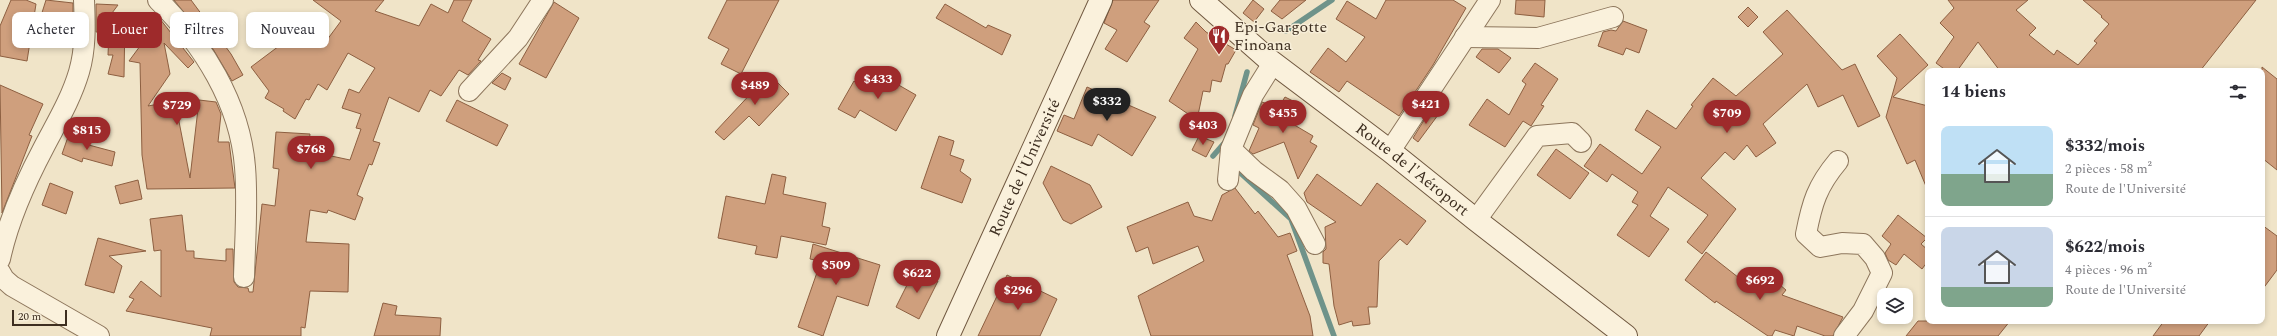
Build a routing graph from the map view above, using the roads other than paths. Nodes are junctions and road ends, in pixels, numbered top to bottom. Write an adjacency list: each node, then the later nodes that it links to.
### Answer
1 (84, 0): 16 (street)
2 (158, 0): 21 (street)
3 (542, 0): 10 (street)
4 (1101, 0): 23 (main road, Route de l'Université)
5 (1201, 0): 9 (main road, Route de l'Aéroport)
6 (1490, 0): 8 (street)
7 (1613, 17): 8 (street)
8 (1465, 37): 13 (street)
9 (1273, 63): 12 (street); 13 (main road, Route de l'Aéroport)
10 (469, 91)
11 (1581, 142): 17 (street)
12 (1231, 149): 15 (street); 18 (street)
13 (1390, 151): 17 (main road, Route de l'Aéroport)
14 (1838, 161): 25 (street)
15 (1228, 180)
16 (9, 204): 19 (street)
17 (1476, 220): 24 (main road, Route de l'Aéroport)
18 (1315, 244)
19 (0, 259)
20 (0, 272): 22 (street)
21 (244, 277)
22 (99, 336)
23 (948, 336)
24 (1626, 336)
25 (1844, 336)

